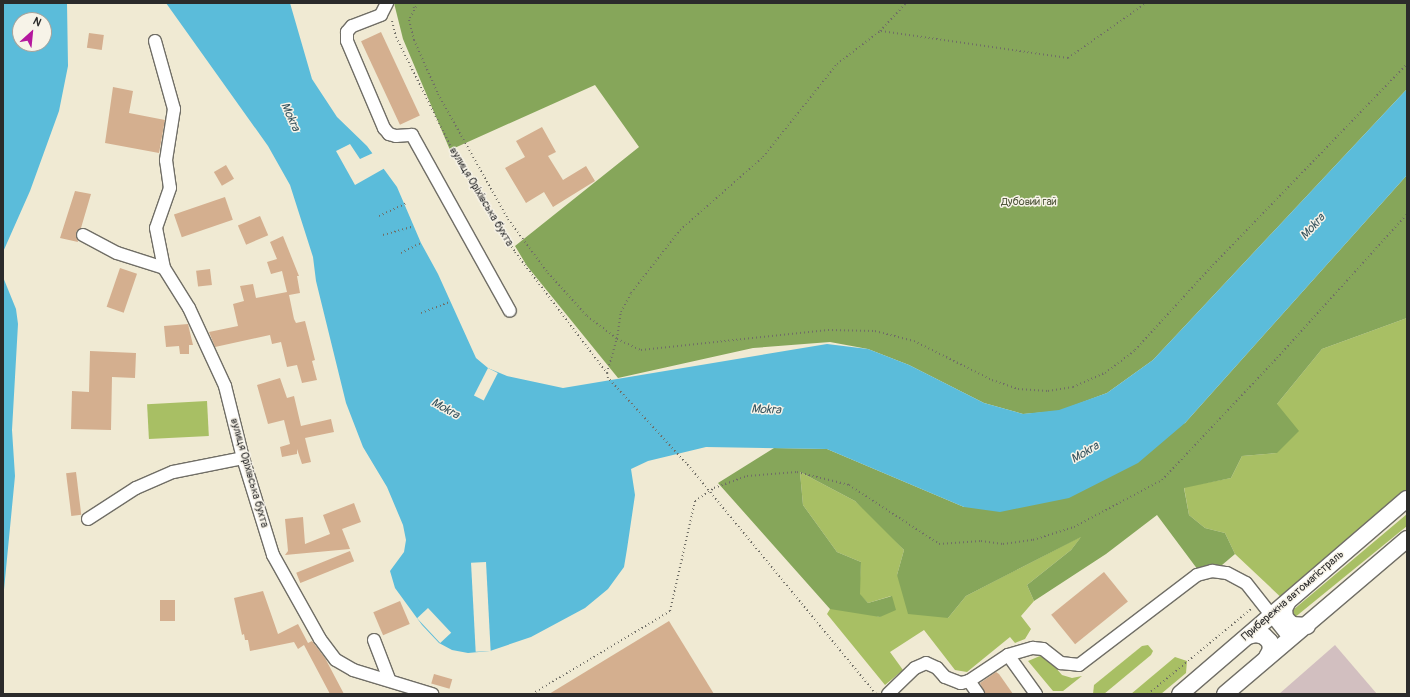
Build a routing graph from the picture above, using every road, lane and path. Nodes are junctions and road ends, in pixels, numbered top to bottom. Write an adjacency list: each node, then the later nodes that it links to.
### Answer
1 (387, 3): 21 (street)
2 (413, 3): 6 (path)
3 (418, 3): 6 (path)
4 (906, 3): 8 (path)
5 (1146, 3): 8 (path)
6 (414, 8): 23 (path)
7 (391, 17): 24 (path, вулиця Оріхівська бухта)
8 (880, 31): 23 (path)
9 (155, 41): 19 (street)
10 (1407, 64): 23 (path)
11 (405, 204): 13 (path)
12 (1407, 214): 26 (path)
13 (379, 216)
14 (414, 226): 15 (path)
15 (383, 235)
16 (83, 236): 19 (street)
17 (420, 243): 18 (path)
18 (401, 253)
19 (164, 268): 25 (street, вулиця Оріхівська бухта)
20 (450, 302): 22 (path)
21 (510, 311)
22 (421, 313)
23 (617, 339): 24 (path)
24 (607, 373): 26 (path)
25 (243, 458): 28 (street); 39 (street, вулиця Оріхівська бухта)
26 (709, 492): 42 (path); 43 (path)
27 (1407, 499): 31 (main road, Прибережна автомагістраль)
28 (88, 519)
29 (1407, 539): 33 (main road)
30 (1261, 600): 32 (street); 37 (street); 47 (path)
31 (1287, 603): 32 (main road, Прибережна автомагістраль); 33 (main road)
32 (1270, 617): 34 (main road, Прибережна автомагістраль); 36 (street)
33 (1306, 626): 36 (main road)
34 (1248, 636): 38 (main road); 48 (main road, Прибережна автомагістраль)
35 (374, 640): 39 (street)
36 (1290, 640): 38 (main road)
37 (1008, 655): 40 (street); 46 (street)
38 (1267, 657): 49 (main road)
39 (389, 679): 41 (street, вулиця Оріхівська бухта)
40 (969, 681): 44 (street); 45 (street)
41 (432, 694)
42 (532, 694)
43 (876, 694)
44 (888, 694)
45 (978, 694)
46 (1036, 694)
47 (1148, 694)
48 (1180, 694)
49 (1225, 694)

